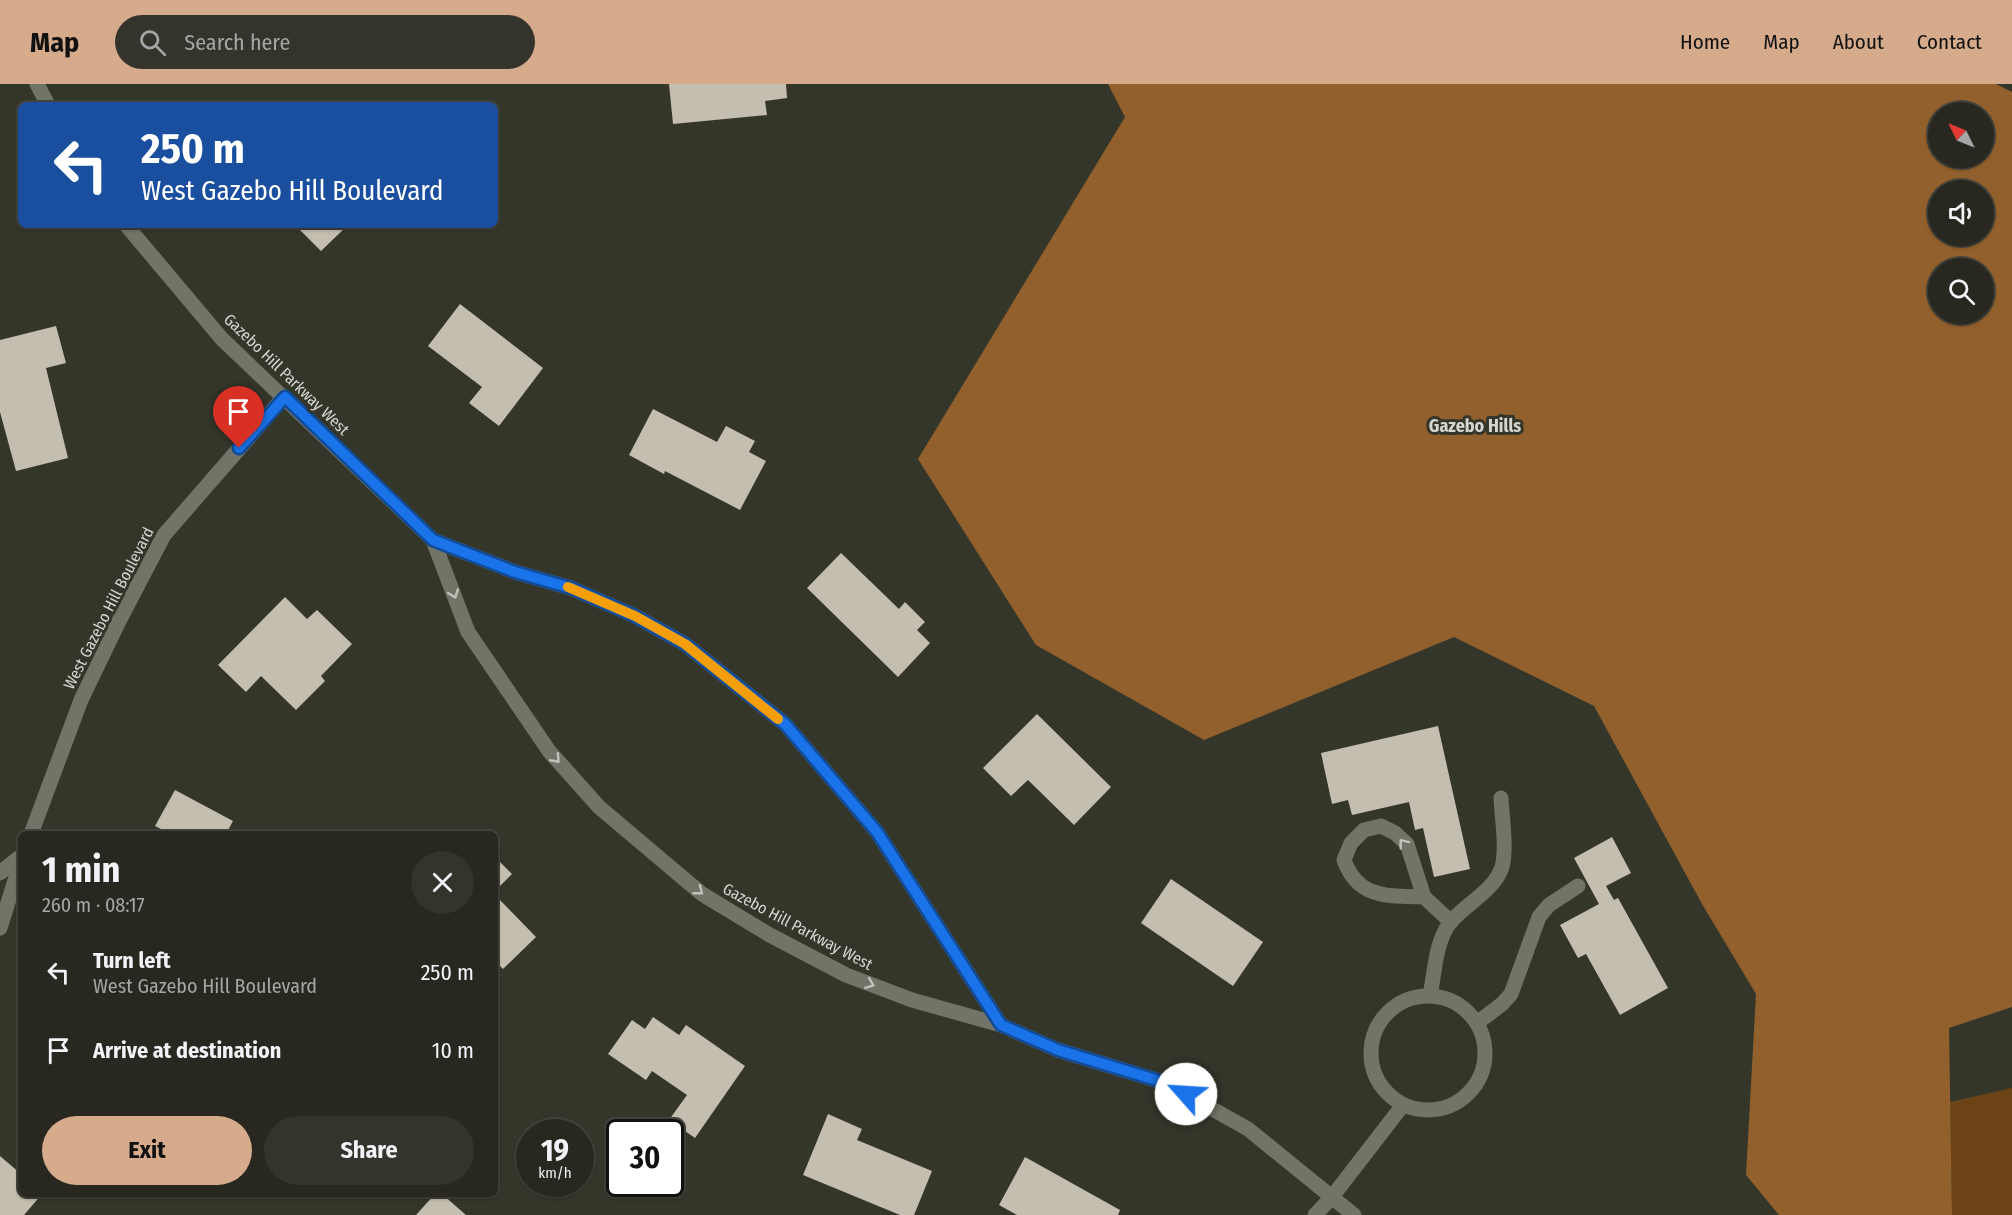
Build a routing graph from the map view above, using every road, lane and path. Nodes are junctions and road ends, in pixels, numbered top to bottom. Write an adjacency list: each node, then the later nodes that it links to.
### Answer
1 (37, 84): 2 (street)
2 (46, 102)
3 (129, 228): 4 (street, Gazebo Hill Parkway West)
4 (285, 397): 5 (street, Gazebo Hill Parkway West); 7 (street, West Gazebo Hill Boulevard)
5 (433, 540): 17 (street, Gazebo Hill Parkway West); 17 (street, Gazebo Hill Parkway West, one-way to 17)
6 (1501, 798): 13 (street)
7 (32, 831)
8 (18, 858): 10 (street)
9 (18, 871): 14 (street)
10 (0, 873)
11 (1578, 886): 16 (street)
12 (1424, 897): 12 (street, one-way to 12); 13 (street)
13 (1451, 922): 15 (street)
14 (0, 928)
15 (1430, 995): 16 (street); 18 (street)
16 (1477, 1023): 18 (street)
17 (1001, 1025): 19 (street, Gazebo Hill Parkway West)
18 (1403, 1104): 19 (street)
19 (1332, 1197): 20 (street); 21 (street, Gazebo Hill Parkway West)
20 (1315, 1215)
21 (1354, 1215)

